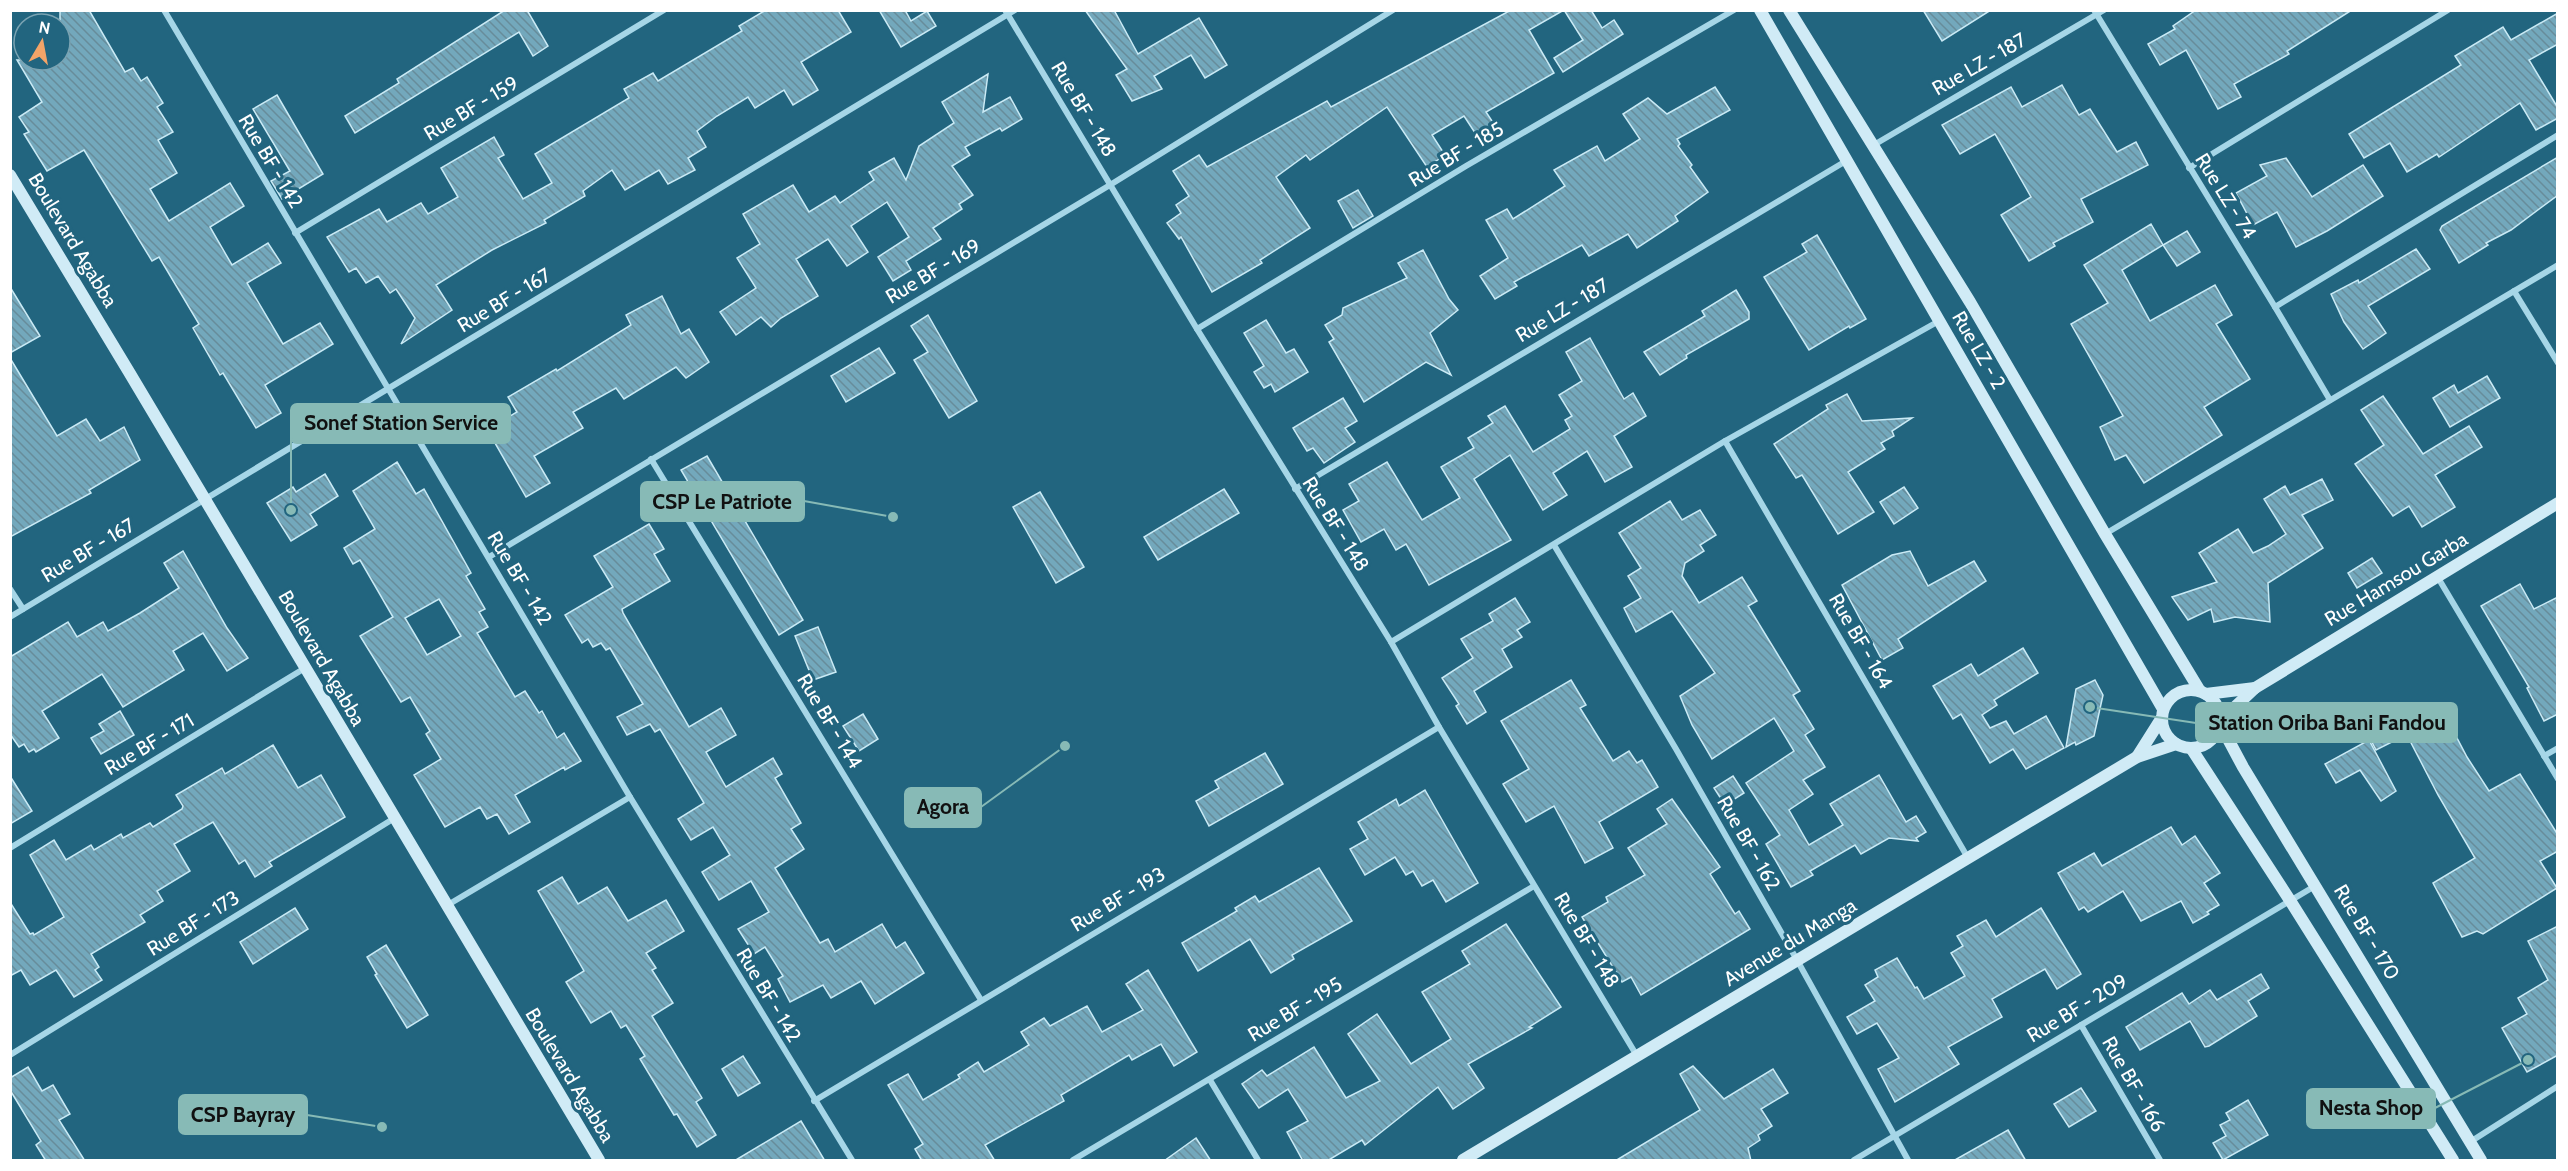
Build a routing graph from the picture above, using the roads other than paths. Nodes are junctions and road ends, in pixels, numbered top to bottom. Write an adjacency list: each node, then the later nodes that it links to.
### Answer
1 (164, 10): 18 (street, Rue BF - 142)
2 (664, 10): 18 (street, Rue BF - 159)
3 (1015, 10): 10 (street, Rue BF - 167)
4 (1393, 10): 17 (street, Rue BF - 169)
5 (1734, 10): 23 (street, Rue BF - 185)
6 (1760, 10): 14 (main road, Rue LZ - 2)
7 (1789, 10): 13 (main road, Rue LZ - 2)
8 (2103, 10): 11 (street, Rue LZ - 187)
9 (2448, 10): 15 (street)
10 (1006, 13): 17 (street, Rue BF - 148); 25 (street, Rue BF - 167)
11 (2095, 13): 13 (street, Rue LZ - 187); 15 (street, Rue LZ - 74)
12 (2558, 135): 21 (street)
13 (1872, 146): 32 (main road, Rue LZ - 2)
14 (1847, 161): 22 (main road, Rue LZ - 2); 29 (street, Rue LZ - 187)
15 (2189, 168): 21 (street, Rue LZ - 74)
16 (10, 175): 30 (main road, Boulevard Agabba)
17 (1110, 185): 23 (street, Rue BF - 148); 28 (street, Rue BF - 169)
18 (295, 233): 25 (street, Rue BF - 142)
19 (2558, 265): 20 (street)
20 (2514, 291): 24 (street); 26 (street)
21 (2275, 307): 26 (street, Rue LZ - 74)
22 (1940, 321): 27 (street); 43 (main road, Rue LZ - 2)
23 (1197, 329): 29 (street, Rue BF - 148)
24 (2558, 363)
25 (388, 389): 30 (street, Rue BF - 167); 34 (street, Rue BF - 142)
26 (2330, 400): 32 (street)
27 (1725, 441): 33 (street); 55 (street, Rue BF - 164)
28 (651, 459): 34 (street, Rue BF - 169); 61 (street, Rue BF - 144)
29 (1295, 489): 39 (street, Rue BF - 148)
30 (206, 497): 37 (street, Rue BF - 167); 40 (main road, Boulevard Agabba)
31 (2558, 503): 35 (main road, Rue Hamsou Garba)
32 (2105, 534): 42 (main road, Rue LZ - 2)
33 (1554, 545): 39 (street); 60 (street, Rue BF - 162)
34 (489, 557): 52 (street, Rue BF - 142)
35 (2437, 576): 41 (main road, Rue Hamsou Garba); 49 (street)
36 (10, 589): 37 (street)
37 (23, 609): 38 (street, Rue BF - 167)
38 (10, 617)
39 (1391, 642): 45 (street, Rue BF - 148)
40 (305, 668): 53 (main road, Boulevard Agabba); 54 (street, Rue BF - 171)
41 (2255, 688): 42 (main road); 44 (main road)
42 (2203, 692): 43 (main road); 44 (main road)
43 (2162, 715): 46 (main road); 50 (main road)
44 (2220, 722): 47 (main road); 56 (main road, Rue BF - 170)
45 (1439, 727): 57 (street, Rue BF - 148); 61 (street, Rue BF - 193)
46 (2176, 744): 47 (main road); 50 (main road)
47 (2191, 748): 58 (main road)
48 (2558, 748): 49 (street)
49 (2544, 756): 51 (street)
50 (2137, 757): 55 (main road, Avenue du Manga)
51 (2558, 779)
52 (630, 797): 59 (street); 67 (street, Rue BF - 142)
53 (393, 819): 59 (main road, Boulevard Agabba); 63 (street, Rue BF - 173)
54 (10, 848)
55 (1968, 858): 60 (main road, Avenue du Manga)
56 (2316, 885): 58 (street, Rue BF - 209); 69 (main road, Rue BF - 170)
57 (1534, 886): 64 (street, Rue BF - 148); 65 (street, Rue BF - 195)
58 (2291, 902): 62 (street, Rue BF - 209); 78 (main road)
59 (446, 906): 70 (main road, Boulevard Agabba)
60 (1797, 960): 64 (main road, Avenue du Manga); 68 (street, Rue BF - 162)
61 (981, 1000): 67 (street, Rue BF - 193)
62 (2081, 1025): 68 (street, Rue BF - 209); 77 (street, Rue BF - 166)
63 (10, 1055)
64 (1637, 1056): 74 (main road, Avenue du Manga)
65 (1210, 1080): 72 (street, Rue BF - 195); 73 (street)
66 (2558, 1086): 69 (street)
67 (814, 1101): 71 (street, Rue BF - 142)
68 (1894, 1137): 75 (street, Rue BF - 209); 76 (street, Rue BF - 162)
69 (2470, 1142): 79 (main road, Rue BF - 170)
70 (599, 1161)
71 (852, 1161)
72 (1072, 1161)
73 (1258, 1161)
74 (1463, 1161)
75 (1854, 1161)
76 (1908, 1161)
77 (2160, 1161)
78 (2453, 1161)
79 (2481, 1161)

